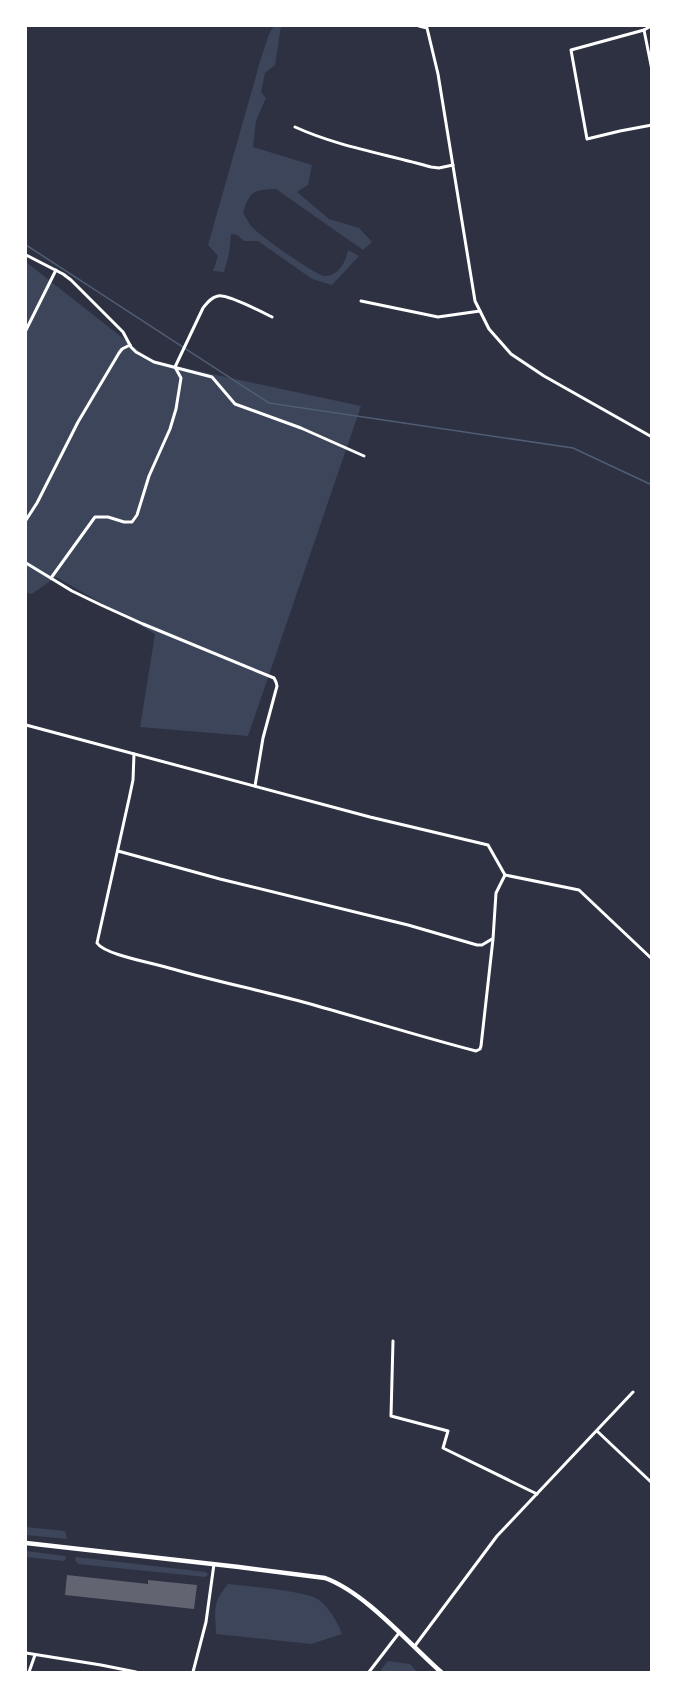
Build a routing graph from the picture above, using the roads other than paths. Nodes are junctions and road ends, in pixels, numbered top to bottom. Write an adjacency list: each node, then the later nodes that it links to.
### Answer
1 (419, 26): 7 (street)
2 (651, 26): 3 (street)
3 (644, 30): 4 (street); 5 (street)
4 (651, 70)
5 (651, 125)
6 (295, 128): 7 (street)
7 (453, 165): 11 (street)
8 (26, 255): 9 (street)
9 (56, 270): 13 (street); 14 (street)
10 (361, 301): 11 (street)
11 (480, 311): 16 (street)
12 (272, 317): 15 (street)
13 (26, 330)
14 (130, 345): 15 (street); 18 (street)
15 (175, 367): 17 (street); 20 (street)
16 (651, 437)
17 (364, 456)
18 (26, 520)
19 (26, 563): 20 (street)
20 (51, 578): 23 (street)
21 (26, 725): 22 (street)
22 (134, 754): 23 (street); 24 (street)
23 (255, 786): 25 (street)
24 (118, 851): 26 (street); 26 (street)
25 (505, 875): 26 (street); 27 (street)
26 (493, 939)
27 (651, 959)
28 (393, 1341): 32 (street)
29 (633, 1392): 30 (street)
30 (597, 1431): 31 (street); 32 (street)
31 (651, 1483)
32 (537, 1494): 36 (street)
33 (26, 1543): 34 (main road)
34 (214, 1564): 35 (main road); 41 (street)
35 (399, 1633): 36 (main road); 42 (street)
36 (414, 1647): 43 (main road)
37 (26, 1653): 38 (street)
38 (35, 1655): 39 (street); 40 (street)
39 (29, 1672)
40 (136, 1672)
41 (193, 1672)
42 (369, 1672)
43 (441, 1672)

